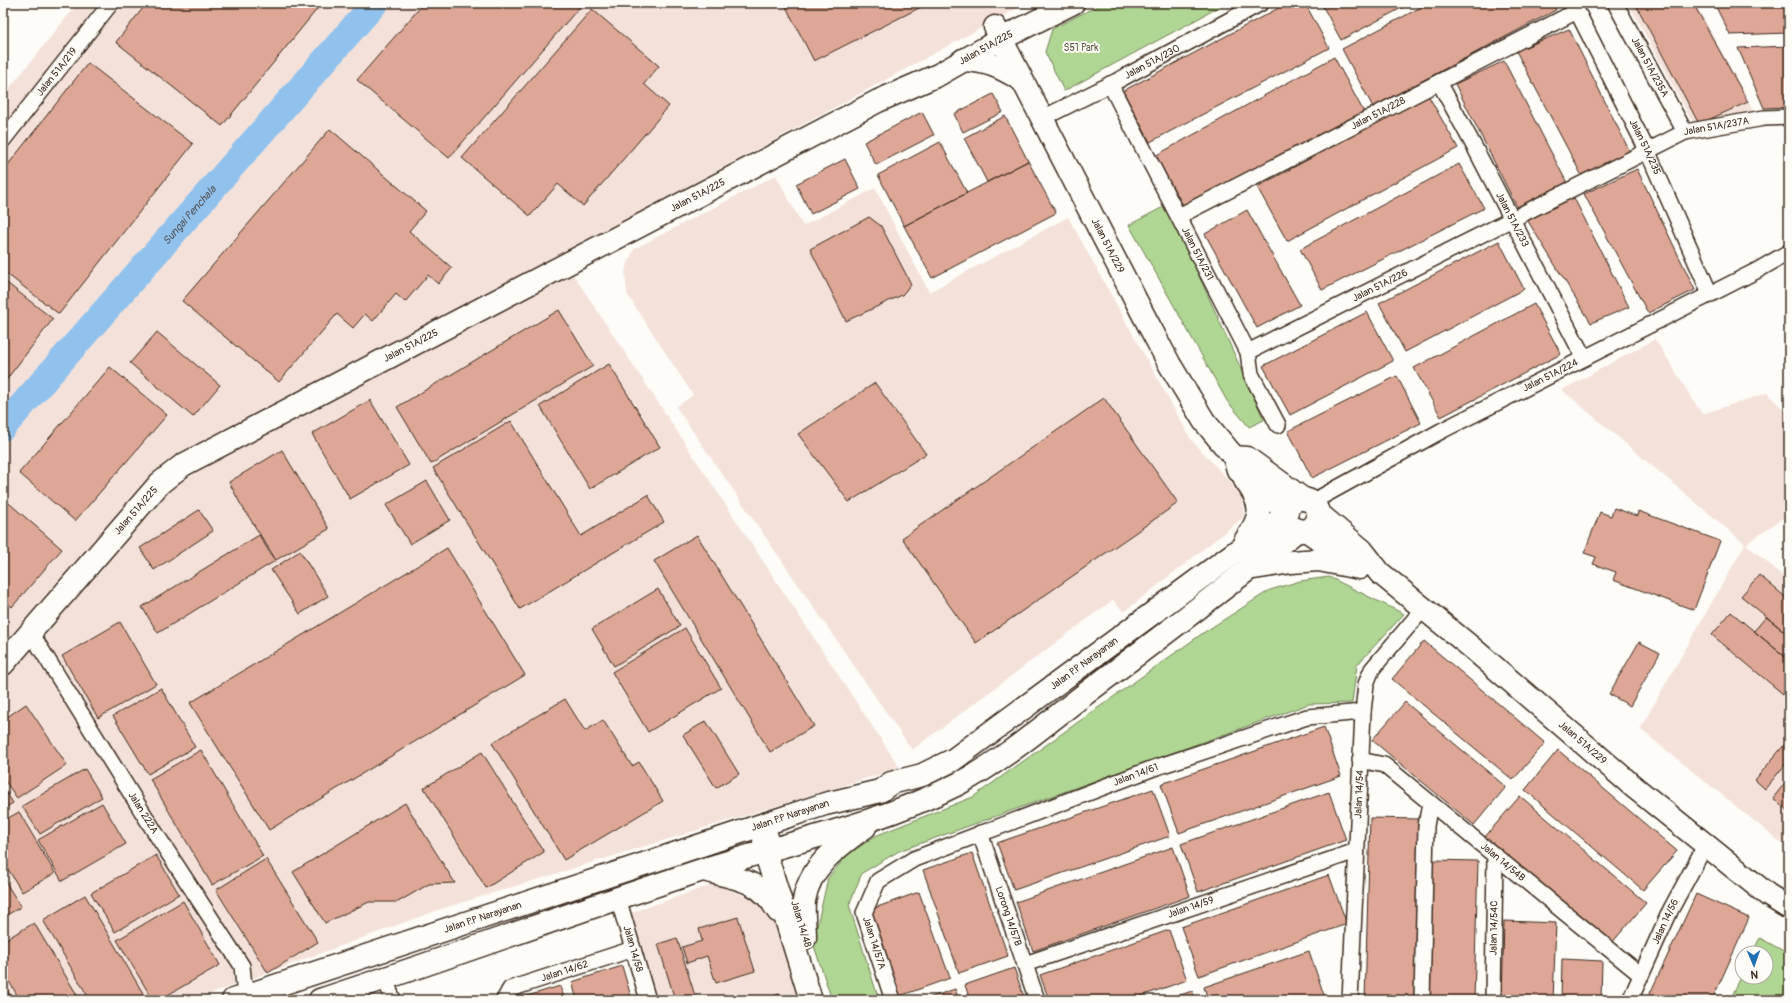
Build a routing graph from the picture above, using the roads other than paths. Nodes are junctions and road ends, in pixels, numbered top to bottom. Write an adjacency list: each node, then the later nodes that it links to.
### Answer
1 (111, 3): 16 (street, Jalan 51A/219)
2 (1073, 3): 6 (street, Jalan 51A/225)
3 (1261, 3): 11 (street, Jalan 51A/230)
4 (1615, 3): 15 (street, Jalan 51A/235A)
5 (1575, 7): 10 (street, Jalan 51A/228); 17 (street, Jalan 51A/235)
6 (1039, 12): 7 (street, Jalan 51A/225); 9 (street)
7 (998, 33): 8 (street, Jalan 51A/225); 9 (street, Jalan 51A/229); 12 (street, Jalan 51A/225)
8 (963, 60): 9 (street); 12 (street, Jalan 51A/225)
9 (1020, 79): 14 (street, Jalan 51A/229)
10 (1439, 82): 18 (street, Jalan 51A/228); 19 (street, Jalan 51A/233)
11 (1110, 84): 14 (street, Jalan 51A/230); 18 (street, Jalan 51A/231)
12 (878, 101): 32 (street, Jalan 51A/225)
13 (1789, 117): 15 (street, Jalan 51A/237A)
14 (1041, 119): 25 (street, Jalan 51A/229)
15 (1685, 132): 17 (street, Jalan 51A/237A)
16 (3, 140)
17 (1647, 150): 19 (street, Jalan 51A/237A); 21 (street, Jalan 51A/235)
18 (1179, 216): 22 (street, Jalan 51A/231)
19 (1512, 219): 22 (street, Jalan 51A/226); 23 (street, Jalan 51A/233)
20 (1789, 252): 21 (street, Jalan 51A/224)
21 (1710, 294): 23 (street, Jalan 51A/224)
22 (1248, 352): 24 (street, Jalan 51A/231)
23 (1584, 358): 26 (street, Jalan 51A/224)
24 (1278, 425)
25 (1236, 463): 26 (street, Jalan 51A/229); 27 (street)
26 (1302, 514): 27 (street, Jalan P.P Narayanan); 28 (street, Jalan 51A/229); 29 (street); 30 (street, Jalan 51A/229)
27 (1242, 545): 36 (street, Jalan P.P Narayanan)
28 (1359, 568): 29 (street); 30 (street, Jalan 51A/229)
29 (1250, 569): 38 (street)
30 (1380, 573): 31 (street, Jalan 51A/229)
31 (1424, 608): 34 (street, Jalan 14/54); 42 (street, Jalan 51A/229)
32 (31, 633): 33 (street, Jalan 51A/225); 54 (street, Jalan 222A)
33 (3, 664)
34 (1363, 712): 35 (street, Jalan 14/54); 39 (street, Jalan 14/61)
35 (1360, 760): 37 (street, Jalan 14/54B); 43 (street, Jalan 14/54)
36 (880, 791): 40 (street, Jalan P.P Narayanan); 41 (street)
37 (1430, 803): 44 (street, Jalan 14/54B); 64 (street)
38 (879, 817): 41 (street); 49 (street)
39 (980, 833): 45 (street, Jalan 14/61); 51 (street, Lorong 14/57B)
40 (703, 845): 41 (street); 54 (street, Jalan P.P Narayanan)
41 (770, 845): 46 (street); 49 (street, Jalan 14/48)
42 (1705, 846): 48 (street, Jalan 51A/229); 52 (street, Jalan 14/56)
43 (1356, 851): 51 (street, Jalan 14/59); 63 (street, Jalan 14/54)
44 (1495, 856): 52 (street, Jalan 14/54B); 65 (street, Jalan 14/54C)
45 (914, 859): 61 (street, Jalan 14/57A)
46 (703, 870): 47 (street); 49 (street)
47 (618, 898): 50 (street, Jalan 14/58); 53 (street)
48 (1789, 908)
49 (798, 936): 59 (street, Jalan 14/48); 60 (street, Jalan 14/48)
50 (633, 949): 57 (street, Jalan 14/62); 58 (street, Jalan 14/58)
51 (1025, 964): 62 (street, Lorong 14/57B)
52 (1641, 975): 66 (street, Jalan 14/56)
53 (386, 978): 55 (street); 56 (street)
54 (239, 998)
55 (320, 1000)
56 (393, 1000)
57 (504, 1000)
58 (648, 1000)
59 (811, 1000)
60 (824, 1000)
61 (893, 1000)
62 (1037, 1000)
63 (1350, 1000)
64 (1422, 1000)
65 (1493, 1000)
66 (1630, 1000)

